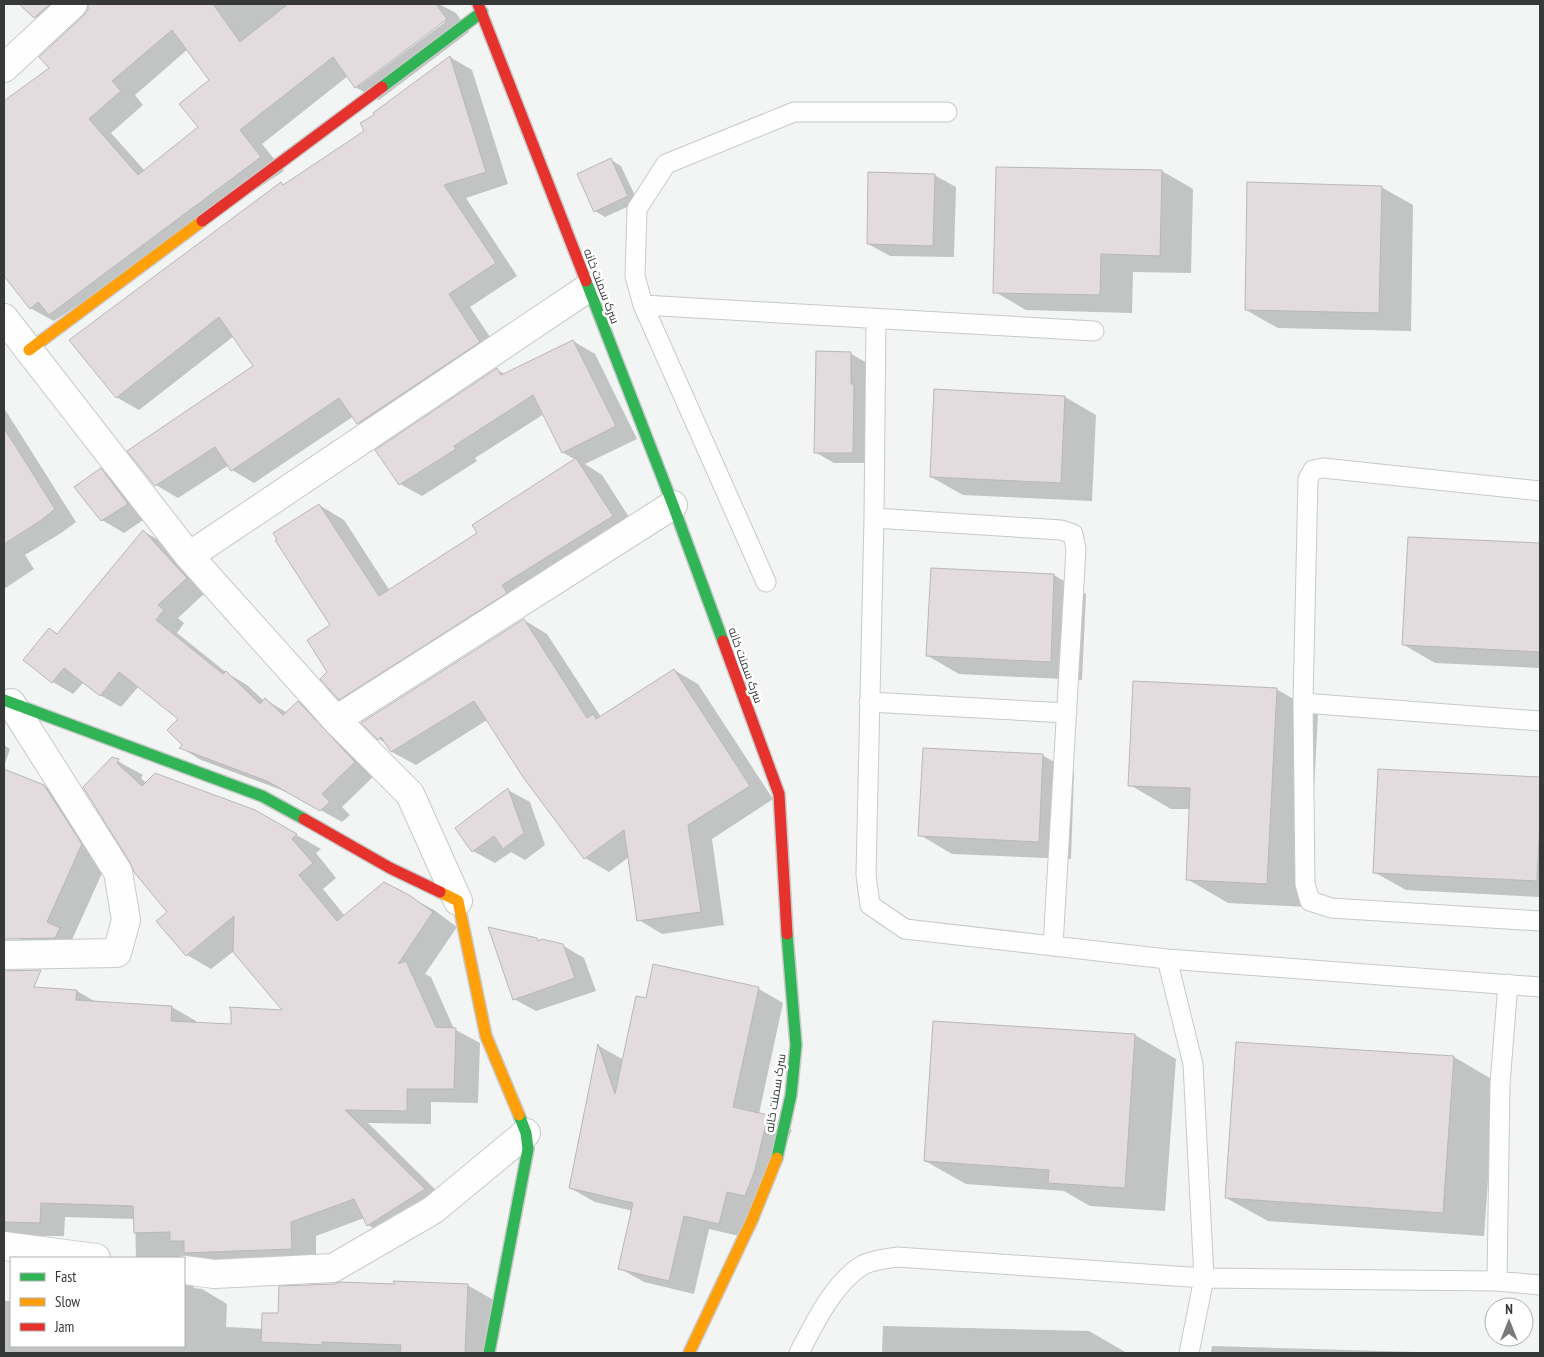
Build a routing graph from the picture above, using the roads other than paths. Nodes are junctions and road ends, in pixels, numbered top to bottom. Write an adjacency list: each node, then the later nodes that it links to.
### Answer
1 (73, 4): 3 (street)
2 (480, 8): 5 (street, سرک سمنت خانه); 10 (street)
3 (4, 68)
4 (947, 112): 6 (lane)
5 (588, 288): 12 (street, سرک سمنت خانه); 14 (street)
6 (643, 305): 8 (lane); 15 (lane)
7 (4, 318): 10 (street)
8 (876, 319): 9 (lane); 13 (lane)
9 (1094, 332)
10 (29, 350): 14 (street)
11 (1540, 492): 18 (lane)
12 (673, 505): 20 (street); 37 (street, سرک سمنت خانه)
13 (874, 518): 17 (lane); 19 (lane)
14 (189, 556): 20 (street)
15 (766, 582)
16 (8, 702): 22 (street); 25 (street)
17 (869, 702): 19 (lane); 24 (lane)
18 (1303, 703): 21 (lane); 23 (lane)
19 (1066, 713): 24 (lane)
20 (336, 720): 22 (street)
21 (1540, 721)
22 (458, 902): 29 (street)
23 (1540, 921)
24 (1053, 946): 26 (lane)
25 (4, 955)
26 (1167, 959): 27 (lane); 33 (lane)
27 (1508, 984): 28 (lane); 34 (lane)
28 (1540, 987)
29 (526, 1133): 32 (street); 36 (street)
30 (4, 1246): 31 (street)
31 (88, 1257)
32 (185, 1270)
33 (1204, 1278): 34 (lane); 38 (lane); 39 (lane)
34 (1497, 1281): 35 (lane)
35 (1540, 1285)
36 (489, 1353)
37 (689, 1353)
38 (799, 1353)
39 (1189, 1353)

